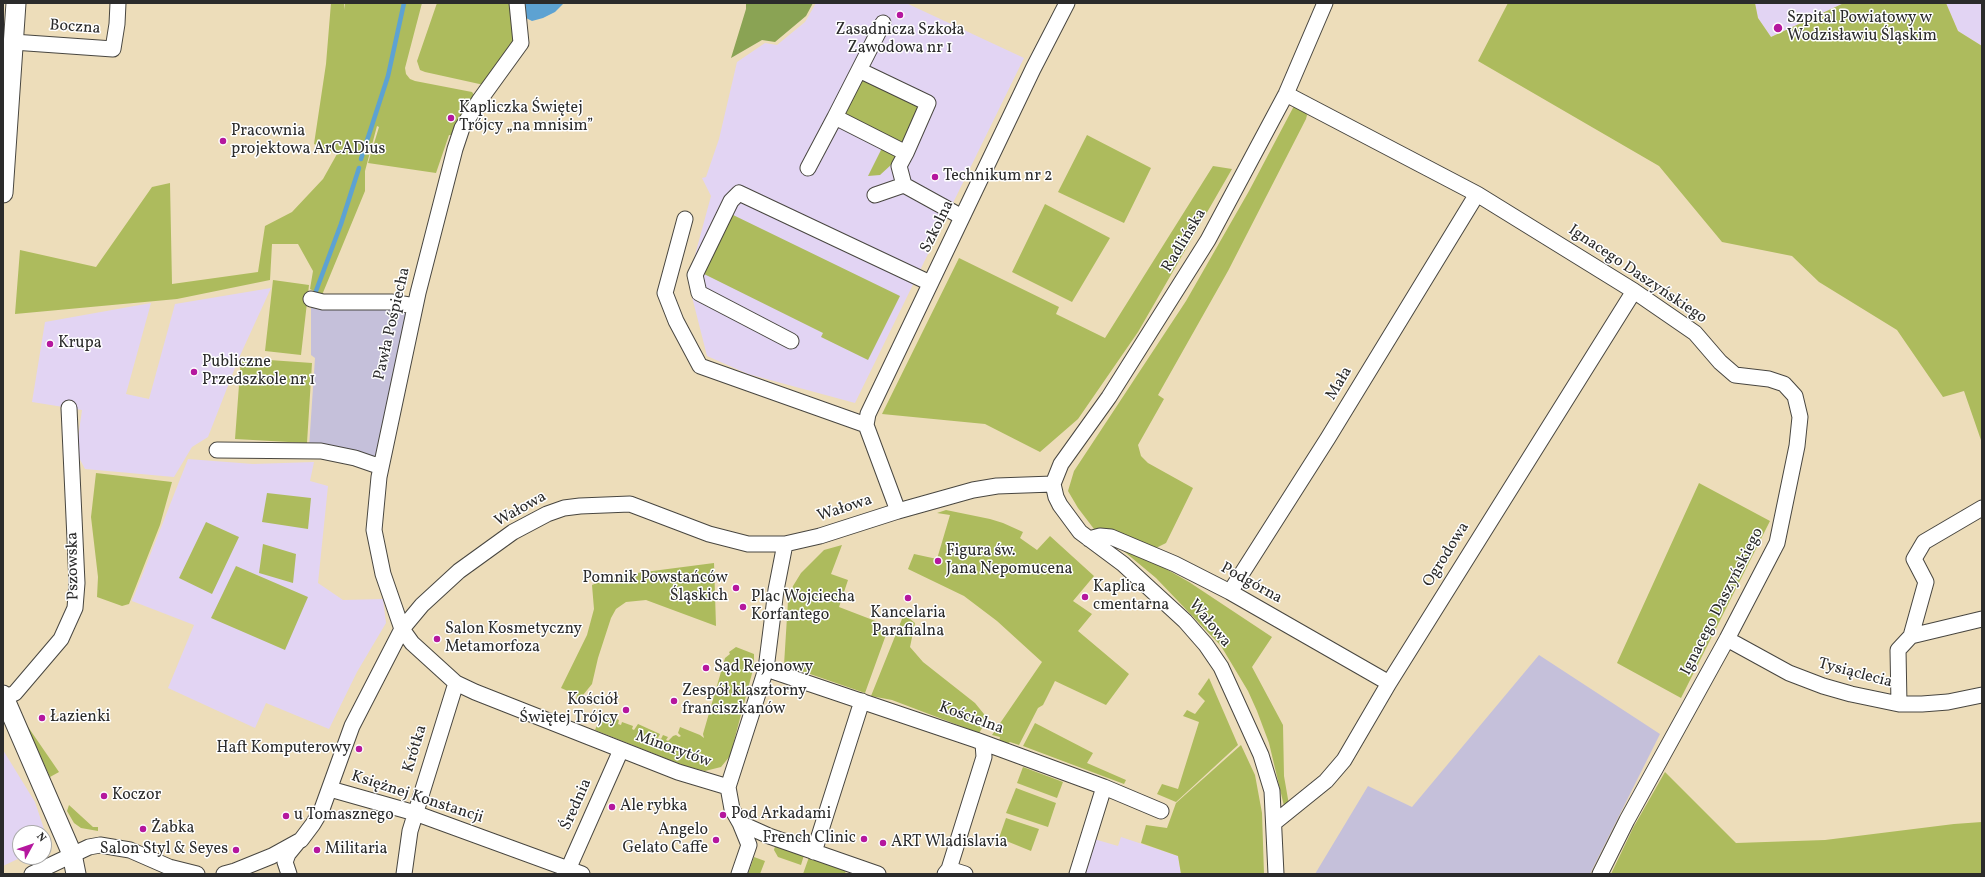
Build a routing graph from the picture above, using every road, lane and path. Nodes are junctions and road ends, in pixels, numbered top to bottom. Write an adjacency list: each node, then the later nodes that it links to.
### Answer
1 (16, 3): 7 (main road)
2 (118, 3): 7 (street, Boczna)
3 (517, 3): 22 (street, Pawła Pośpiecha)
4 (1067, 3): 17 (street, Szkolna)
5 (1325, 3): 9 (street, Radlińska)
6 (883, 23): 8 (street)
7 (13, 42): 14 (main road)
8 (859, 70): 10 (street); 11 (street)
9 (1286, 94): 15 (street, Ignacego Daszyńskiego); 28 (street, Radlińska)
10 (835, 117): 11 (street); 12 (street)
11 (906, 153): 13 (street)
12 (808, 168)
13 (904, 185): 16 (street); 17 (street)
14 (3, 193)
15 (1477, 194): 20 (street, Ignacego Daszyńskiego); 33 (street, Mała)
16 (875, 195)
17 (962, 217): 19 (street, Szkolna)
18 (685, 219): 25 (street)
19 (930, 283): 23 (street); 25 (street, Szkolna)
20 (1634, 291): 37 (street, Ignacego Daszyńskiego); 40 (street, Ogrodowa)
21 (311, 299): 22 (street)
22 (415, 306): 27 (street, Pawła Pośpiecha)
23 (791, 341)
24 (69, 408): 42 (street, Pszowska)
25 (866, 425): 30 (street)
26 (217, 450): 27 (street)
27 (381, 467): 35 (street, Pawła Pośpiecha)
28 (1053, 484): 30 (street, Wałowa); 31 (street, Wałowa)
29 (1982, 508): 36 (street)
30 (898, 511): 32 (street, Wałowa)
31 (1089, 540): 33 (street, Podgórna); 53 (street, Wałowa)
32 (785, 544): 35 (street, Wałowa); 38 (street)
33 (1230, 592): 40 (street, Podgórna)
34 (1982, 619): 36 (street)
35 (402, 629): 39 (street, Minorytów); 49 (street, Wałowa)
36 (1911, 636): 44 (street)
37 (1727, 639): 44 (street, Tysiąclecia); 70 (street, Ignacego Daszyńskiego)
38 (766, 669): 43 (street, Kościelna); 48 (street)
39 (456, 683): 46 (street, Minorytów); 51 (street, Krótka)
40 (1388, 683): 53 (street, Ogrodowa)
41 (1982, 695): 44 (street, Tysiąclecia)
42 (4, 697): 56 (main road, Pszowska)
43 (862, 701): 45 (street, Kościelna); 55 (street)
44 (1899, 704)
45 (983, 743): 47 (street, Kościelna); 57 (street)
46 (621, 750): 48 (street, Minorytów); 58 (street, Średnia)
47 (1104, 787): 50 (street, Kościelna); 68 (street)
48 (728, 788): 52 (street)
49 (330, 789): 51 (street, Księżnej Konstancji); 54 (street, Księżnej Konstancji)
50 (1161, 811)
51 (415, 813): 58 (street, Księżnej Konstancji); 64 (street, Krótka)
52 (740, 823): 55 (street); 65 (street)
53 (1274, 823): 69 (street, Wałowa)
54 (301, 840): 59 (street, Księżnej Konstancji); 63 (street)
55 (814, 852): 66 (street)
56 (72, 854): 60 (street); 61 (main road, Pszowska); 62 (street)
57 (947, 871): 67 (street)
58 (572, 872)
59 (236, 873)
60 (32, 874)
61 (76, 874)
62 (197, 874)
63 (289, 874)
64 (404, 874)
65 (739, 874)
66 (878, 874)
67 (965, 874)
68 (1077, 874)
69 (1276, 874)
70 (1600, 874)

